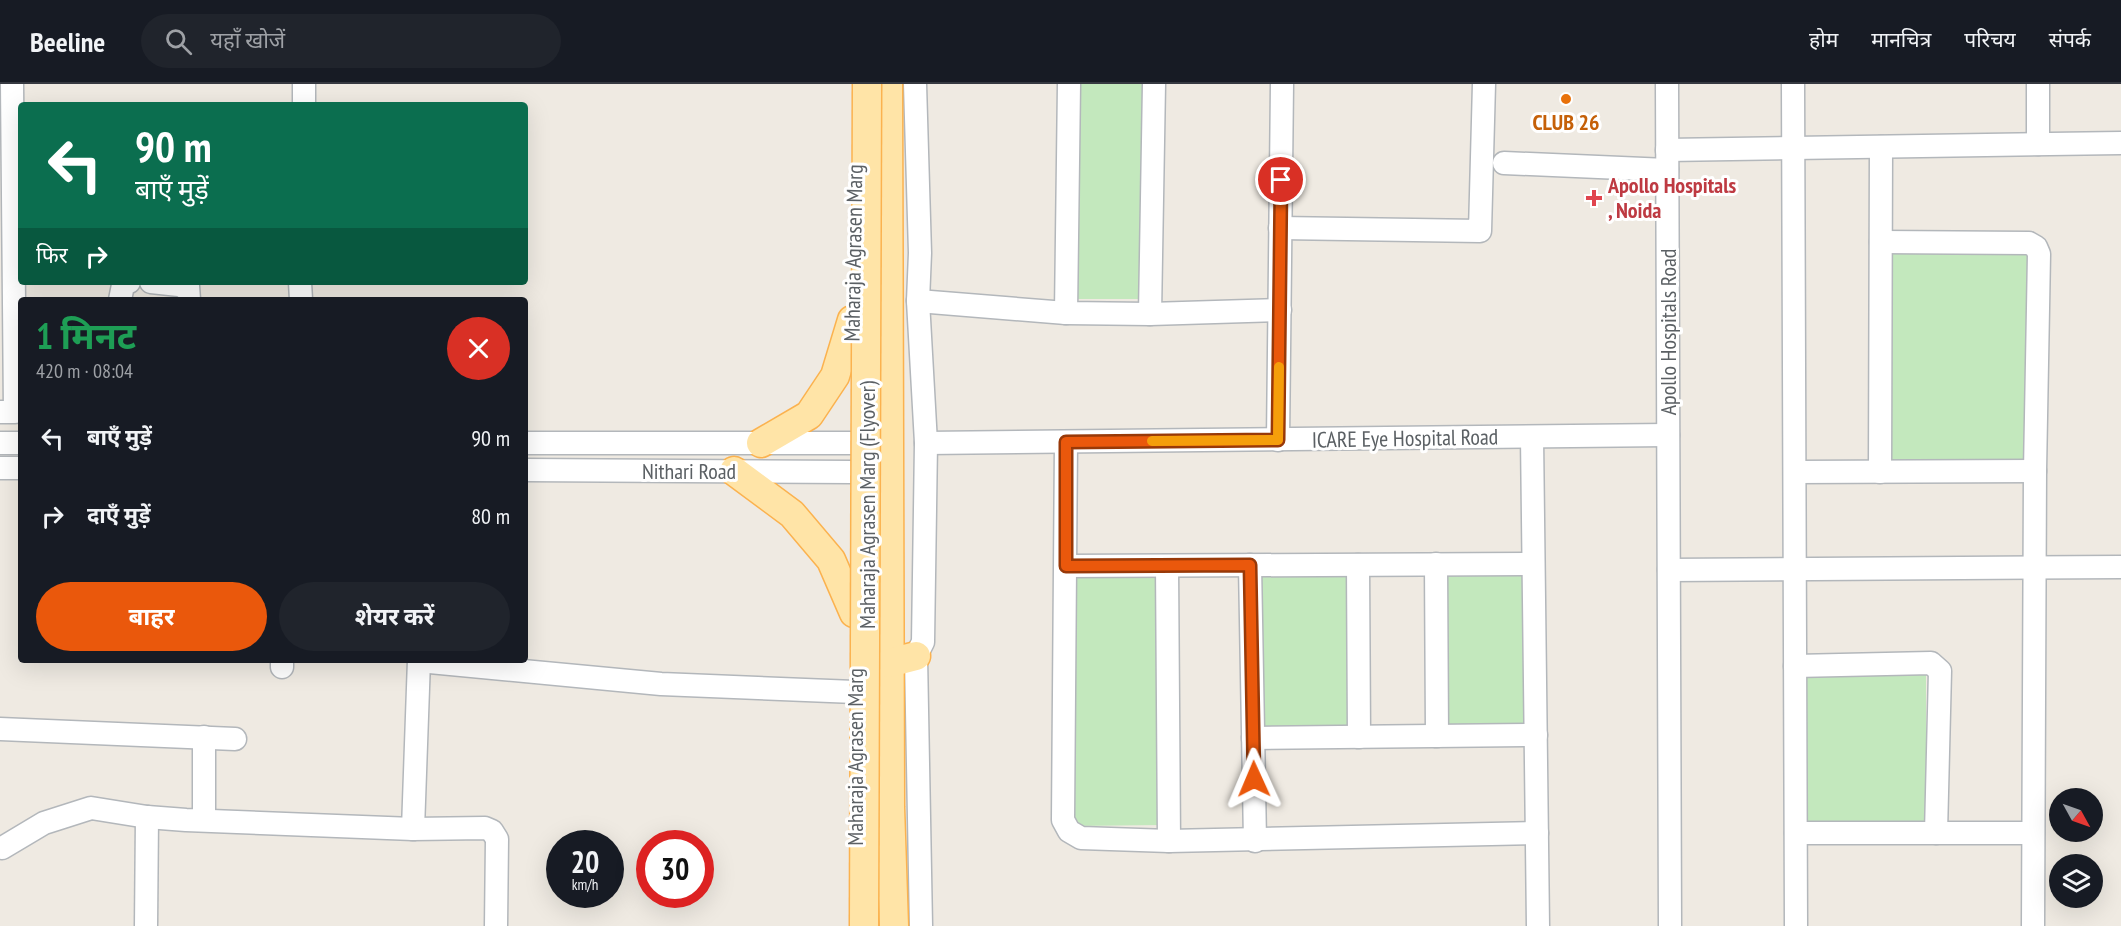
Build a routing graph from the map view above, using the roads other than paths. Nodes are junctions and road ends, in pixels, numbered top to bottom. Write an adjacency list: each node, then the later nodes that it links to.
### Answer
1 (12, 84): 15 (street)
2 (304, 84): 14 (street)
3 (853, 84): 32 (main road, Maharaja Agrasen Marg)
4 (867, 84): 92 (main road, Maharaja Agrasen Marg (Flyover), bridge)
5 (886, 84): 44 (main road, Maharaja Agrasen Marg); 88 (main road, Maharaja Agrasen Marg (Flyover))
6 (915, 84): 28 (street)
7 (1069, 84): 30 (street)
8 (1154, 84): 31 (street)
9 (1282, 84): 23 (street)
10 (1484, 84): 23 (street)
11 (1667, 84): 21 (street, Apollo Hospitals Road)
12 (1793, 84): 19 (street)
13 (2038, 84): 17 (street)
14 (304, 102)
15 (16, 116): 20 (street)
16 (2121, 143): 17 (street)
17 (2038, 144): 18 (street)
18 (1881, 147): 19 (street); 24 (street)
19 (1793, 148): 21 (street); 52 (street)
20 (6, 158): 25 (street)
21 (1667, 160): 22 (street); 35 (street, Apollo Hospitals Road)
22 (1504, 163)
23 (1281, 228): 29 (street)
24 (1881, 242): 50 (street); 53 (street)
25 (7, 251): 33 (street)
26 (180, 285): 27 (street)
27 (189, 297)
28 (918, 301): 30 (street); 45 (street)
29 (1280, 310): 31 (street); 37 (street)
30 (1066, 313): 31 (street)
31 (1150, 314)
32 (852, 320): 42 (main road); 43 (main road, Maharaja Agrasen Marg)
33 (18, 372): 34 (street)
34 (0, 412)
35 (1668, 435): 36 (street, ICARE Eye Hospital Road); 64 (street, Apollo Hospitals Road)
36 (1532, 437): 37 (street, ICARE Eye Hospital Road); 56 (street)
37 (1278, 440): 38 (street, ICARE Eye Hospital Road)
38 (1066, 442): 45 (street, ICARE Eye Hospital Road); 59 (street)
39 (0, 443): 40 (street)
40 (18, 443)
41 (528, 443): 42 (street)
42 (761, 443): 43 (street)
43 (853, 443): 44 (street); 51 (main road, Maharaja Agrasen Marg)
44 (890, 443): 54 (main road, Maharaja Agrasen Marg)
45 (926, 443): 66 (street)
46 (0, 468): 47 (street)
47 (18, 468)
48 (528, 470): 49 (street, Nithari Road)
49 (734, 471): 51 (street, Nithari Road); 65 (main road)
50 (2035, 471): 53 (street); 61 (street)
51 (853, 472): 54 (street, Nithari Road); 65 (main road, Maharaja Agrasen Marg)
52 (1795, 472): 53 (street); 63 (street)
53 (1880, 472)
54 (890, 476): 66 (main road, Maharaja Agrasen Marg)
55 (1436, 564): 56 (street); 58 (street); 73 (street)
56 (1533, 564): 72 (street)
57 (1250, 565): 58 (street); 60 (street); 76 (street)
58 (1358, 565): 75 (street)
59 (1066, 566): 60 (street); 85 (street)
60 (1167, 566): 85 (street)
61 (2035, 567): 62 (street); 63 (street); 84 (street)
62 (2121, 567)
63 (1795, 569): 64 (street); 69 (street)
64 (1669, 570): 95 (street, Apollo Hospitals Road)
65 (854, 613): 70 (main road, Maharaja Agrasen Marg)
66 (902, 659): 88 (main road, Maharaja Agrasen Marg); 93 (street)
67 (419, 663): 80 (street)
68 (449, 663): 70 (street)
69 (1795, 666): 82 (street); 83 (street)
70 (855, 692): 91 (main road, Maharaja Agrasen Marg)
71 (0, 729): 74 (street)
72 (1536, 735): 73 (street); 81 (street)
73 (1437, 736): 75 (street)
74 (204, 737): 77 (street); 79 (street)
75 (1359, 737): 76 (street)
76 (1253, 738): 86 (street)
77 (236, 739)
78 (147, 817): 79 (street); 87 (street); 89 (street)
79 (204, 820): 80 (street)
80 (413, 829): 90 (street)
81 (1537, 833): 86 (street); 94 (street)
82 (1796, 833): 83 (street); 96 (street)
83 (1936, 833): 84 (street)
84 (2033, 833): 97 (street)
85 (1169, 841): 86 (street)
86 (1255, 841)
87 (2, 848)
88 (892, 921)
89 (146, 926)
90 (496, 926)
91 (854, 926)
92 (864, 926)
93 (921, 926)
94 (1538, 926)
95 (1670, 926)
96 (1796, 926)
97 (2033, 926)

